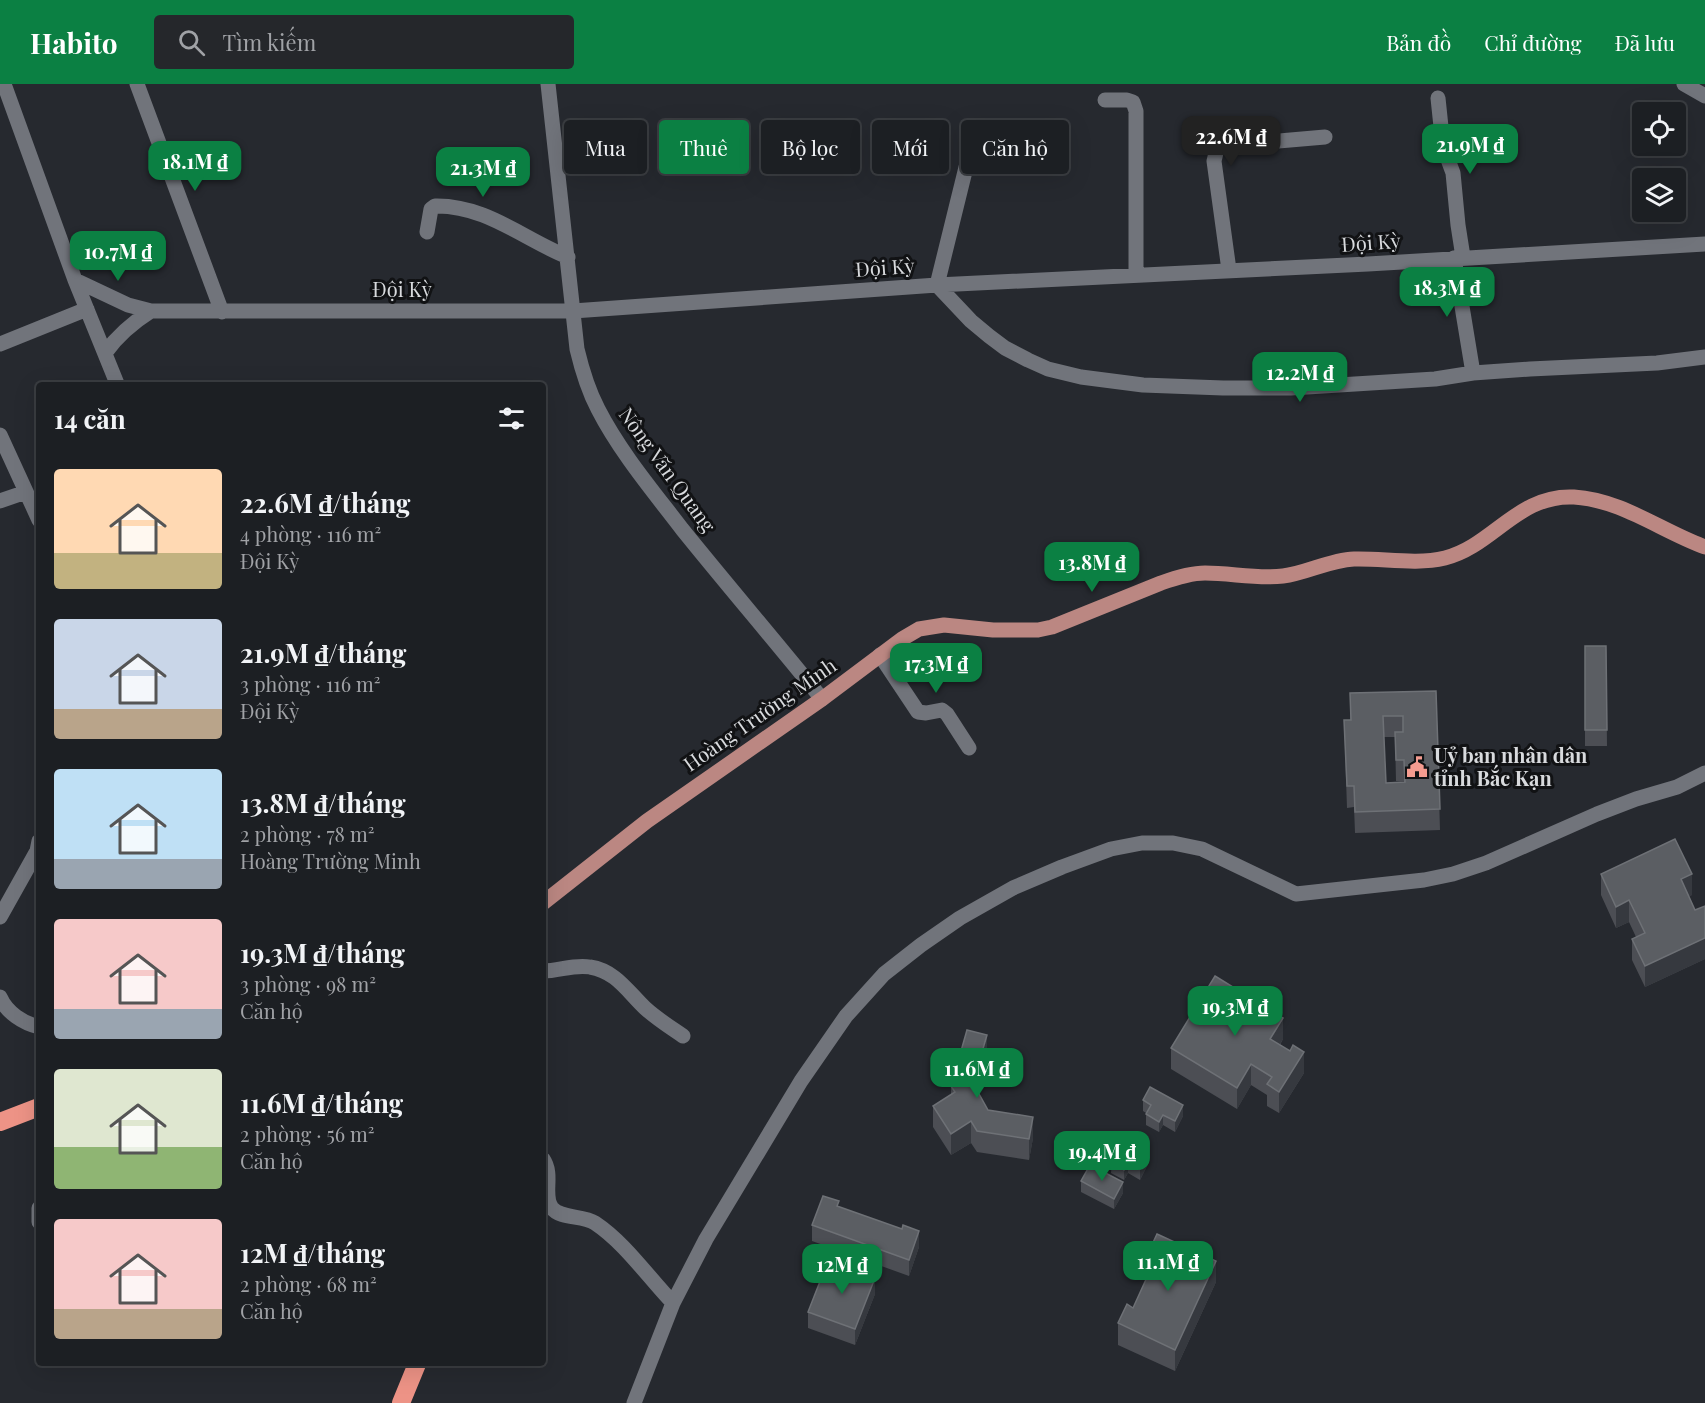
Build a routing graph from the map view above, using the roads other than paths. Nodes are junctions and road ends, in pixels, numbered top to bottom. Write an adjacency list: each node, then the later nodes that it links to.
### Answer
1 (4, 84): 16 (street)
2 (137, 84): 21 (street)
3 (548, 84): 12 (street, Nông Văn Quang)
4 (1684, 84): 5 (street)
5 (1705, 96)
6 (1438, 98): 13 (street)
7 (1105, 100): 15 (street)
8 (1325, 137): 14 (street)
9 (964, 174): 17 (street)
10 (426, 232): 12 (street)
11 (1705, 244): 13 (street, Đội Kỳ)
12 (568, 257): 19 (street, Nông Văn Quang)
13 (1459, 257): 14 (street, Đội Kỳ); 25 (street)
14 (1229, 270): 15 (street, Đội Kỳ)
15 (1136, 275): 17 (street, Đội Kỳ)
16 (75, 280): 18 (street); 20 (street, Đội Kỳ)
17 (937, 285): 19 (street, Đội Kỳ); 25 (street)
18 (87, 309): 22 (street); 23 (street)
19 (573, 310): 21 (street, Đội Kỳ); 33 (street, Nông Văn Quang)
20 (151, 311): 21 (street, Đội Kỳ); 23 (street)
21 (222, 312)
22 (0, 344)
23 (105, 353): 26 (street)
24 (1705, 357): 25 (street)
25 (1473, 373)
26 (116, 382)
27 (0, 435): 28 (street)
28 (26, 492): 29 (street); 30 (street)
29 (0, 501)
30 (36, 514)
31 (1705, 547): 32 (main road, Hoàng Trường Minh)
32 (879, 655): 33 (main road, Hoàng Trường Minh); 34 (street)
33 (822, 699): 37 (main road, Hoàng Trường Minh)
34 (969, 748)
35 (1705, 773): 46 (street)
36 (36, 853): 38 (street)
37 (546, 901)
38 (0, 917)
39 (546, 971): 42 (street)
40 (1, 1001): 41 (street)
41 (36, 1026)
42 (683, 1036)
43 (36, 1108): 44 (highway)
44 (0, 1122)
45 (546, 1164): 46 (street)
46 (673, 1303): 49 (street)
47 (416, 1366): 48 (highway)
48 (401, 1403)
49 (634, 1403)

